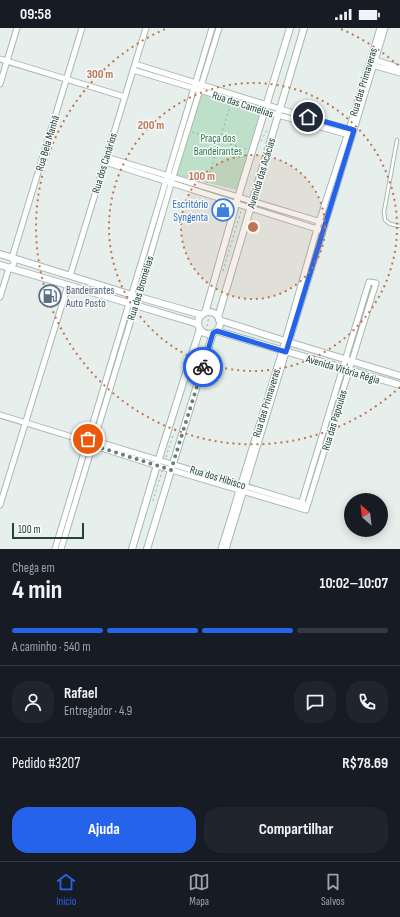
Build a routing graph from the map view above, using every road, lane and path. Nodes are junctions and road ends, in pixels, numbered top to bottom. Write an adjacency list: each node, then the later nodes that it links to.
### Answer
1 (17, 28): 11 (street)
2 (82, 28): 17 (street, Rua Bela Manhã)
3 (146, 28): 13 (street, Rua dos Canários)
4 (212, 28): 19 (street, Rua das Bromélias)
5 (219, 28): 20 (street, Rua das Bromélias)
6 (290, 28): 23 (street, Avenida das Acácias)
7 (304, 28): 24 (street, Avenida das Acácias)
8 (380, 28): 12 (street, Rua das Primaveras)
9 (385, 28): 12 (street, Rua das Primaveras)
10 (0, 59): 11 (street)
11 (7, 61): 17 (street); 18 (street)
12 (372, 62): 14 (street); 16 (street); 26 (street, Rua das Primaveras)
13 (135, 64): 15 (street, Rua dos Canários); 19 (street, Rua das Camélias)
14 (400, 68)
15 (133, 70): 19 (street, Rua das Camélias); 21 (street, Rua dos Canários)
16 (400, 73)
17 (66, 79): 21 (street); 44 (street, Rua Bela Manhã)
18 (0, 84)
19 (195, 86): 20 (street, Rua das Camélias); 31 (street, Rua das Bromélias)
20 (201, 87): 22 (street, Rua das Camélias); 23 (street, Rua das Camélias); 25 (street, Rua das Bromélias)
21 (125, 97): 30 (street, Rua dos Canários)
22 (232, 100): 23 (street, Rua das Camélias); 28 (path)
23 (266, 108): 24 (street, Rua das Camélias); 29 (street, Avenida das Acácias)
24 (279, 112): 26 (street, Rua das Camélias); 36 (street, Avenida das Acácias)
25 (188, 131): 28 (path); 31 (street, Rua das Bromélias)
26 (351, 133): 38 (street, Rua das Primaveras); 39 (street, Rua das Primaveras)
27 (397, 140): 40 (lane)
28 (220, 141): 29 (path); 34 (path)
29 (253, 151): 35 (street, Avenida das Acácias)
30 (105, 159): 31 (street); 32 (street); 47 (street, Rua dos Canários)
31 (170, 176): 32 (street, Rua das Bromélias); 33 (street, Rua das Bromélias); 34 (street)
32 (165, 181): 33 (street); 49 (street, Rua das Bromélias)
33 (171, 183): 35 (street); 49 (street, Rua das Bromélias)
34 (206, 187): 35 (street)
35 (238, 200): 36 (street); 37 (street); 52 (street, Avenida das Acácias)
36 (252, 201): 37 (street, Avenida das Acácias); 38 (street)
37 (250, 208): 41 (street); 53 (street, Avenida das Acácias)
38 (319, 222): 39 (street); 41 (street, Rua das Primaveras)
39 (326, 224): 42 (street, Rua das Primaveras)
40 (400, 226)
41 (317, 229): 42 (street); 56 (street, Rua das Primaveras)
42 (323, 231): 56 (street, Rua das Primaveras)
43 (0, 254): 44 (street)
44 (12, 258): 46 (street, Rua Bela Manhã); 47 (street)
45 (0, 265): 46 (street)
46 (9, 268): 48 (street); 50 (street)
47 (70, 276): 48 (street, Rua dos Canários); 49 (street)
48 (68, 284): 51 (street); 63 (street)
49 (135, 296): 51 (street, Rua das Bromélias); 52 (street)
50 (0, 297)
51 (132, 304): 54 (street); 64 (street, Rua das Bromélias)
52 (204, 314): 53 (street); 54 (street)
53 (219, 319): 55 (street); 56 (street, Avenida Vitória Régia)
54 (199, 327): 55 (street); 65 (street)
55 (215, 332): 57 (street, Avenida Vitória Régia); 66 (street)
56 (287, 342): 57 (street, Rua das Primaveras); 58 (street, Avenida Vitória Régia)
57 (284, 351): 59 (street, Avenida Vitória Régia); 67 (street, Rua das Primaveras)
58 (349, 360): 58 (street, Rua das Papoulas); 59 (street, Rua das Papoulas); 60 (street, Avenida Vitória Régia)
59 (346, 369): 61 (street, Avenida Vitória Régia); 69 (street, Rua das Papoulas)
60 (400, 376)
61 (400, 386)
62 (0, 415): 63 (street, Rua dos Hibisco)
63 (25, 422): 64 (street, Rua dos Hibisco); 68 (street)
64 (90, 442): 65 (street, Rua dos Hibisco); 70 (street, Rua das Bromélias); 71 (street, Rua das Bromélias)
65 (158, 463): 66 (street, Rua dos Hibisco); 72 (street)
66 (172, 467): 67 (street, Rua dos Hibisco); 73 (street)
67 (242, 488): 69 (street, Rua dos Hibisco); 74 (street, Rua das Primaveras); 75 (street, Rua das Primaveras)
68 (0, 505)
69 (304, 507)
70 (55, 549)
71 (61, 549)
72 (132, 549)
73 (147, 549)
74 (221, 549)
75 (226, 549)

